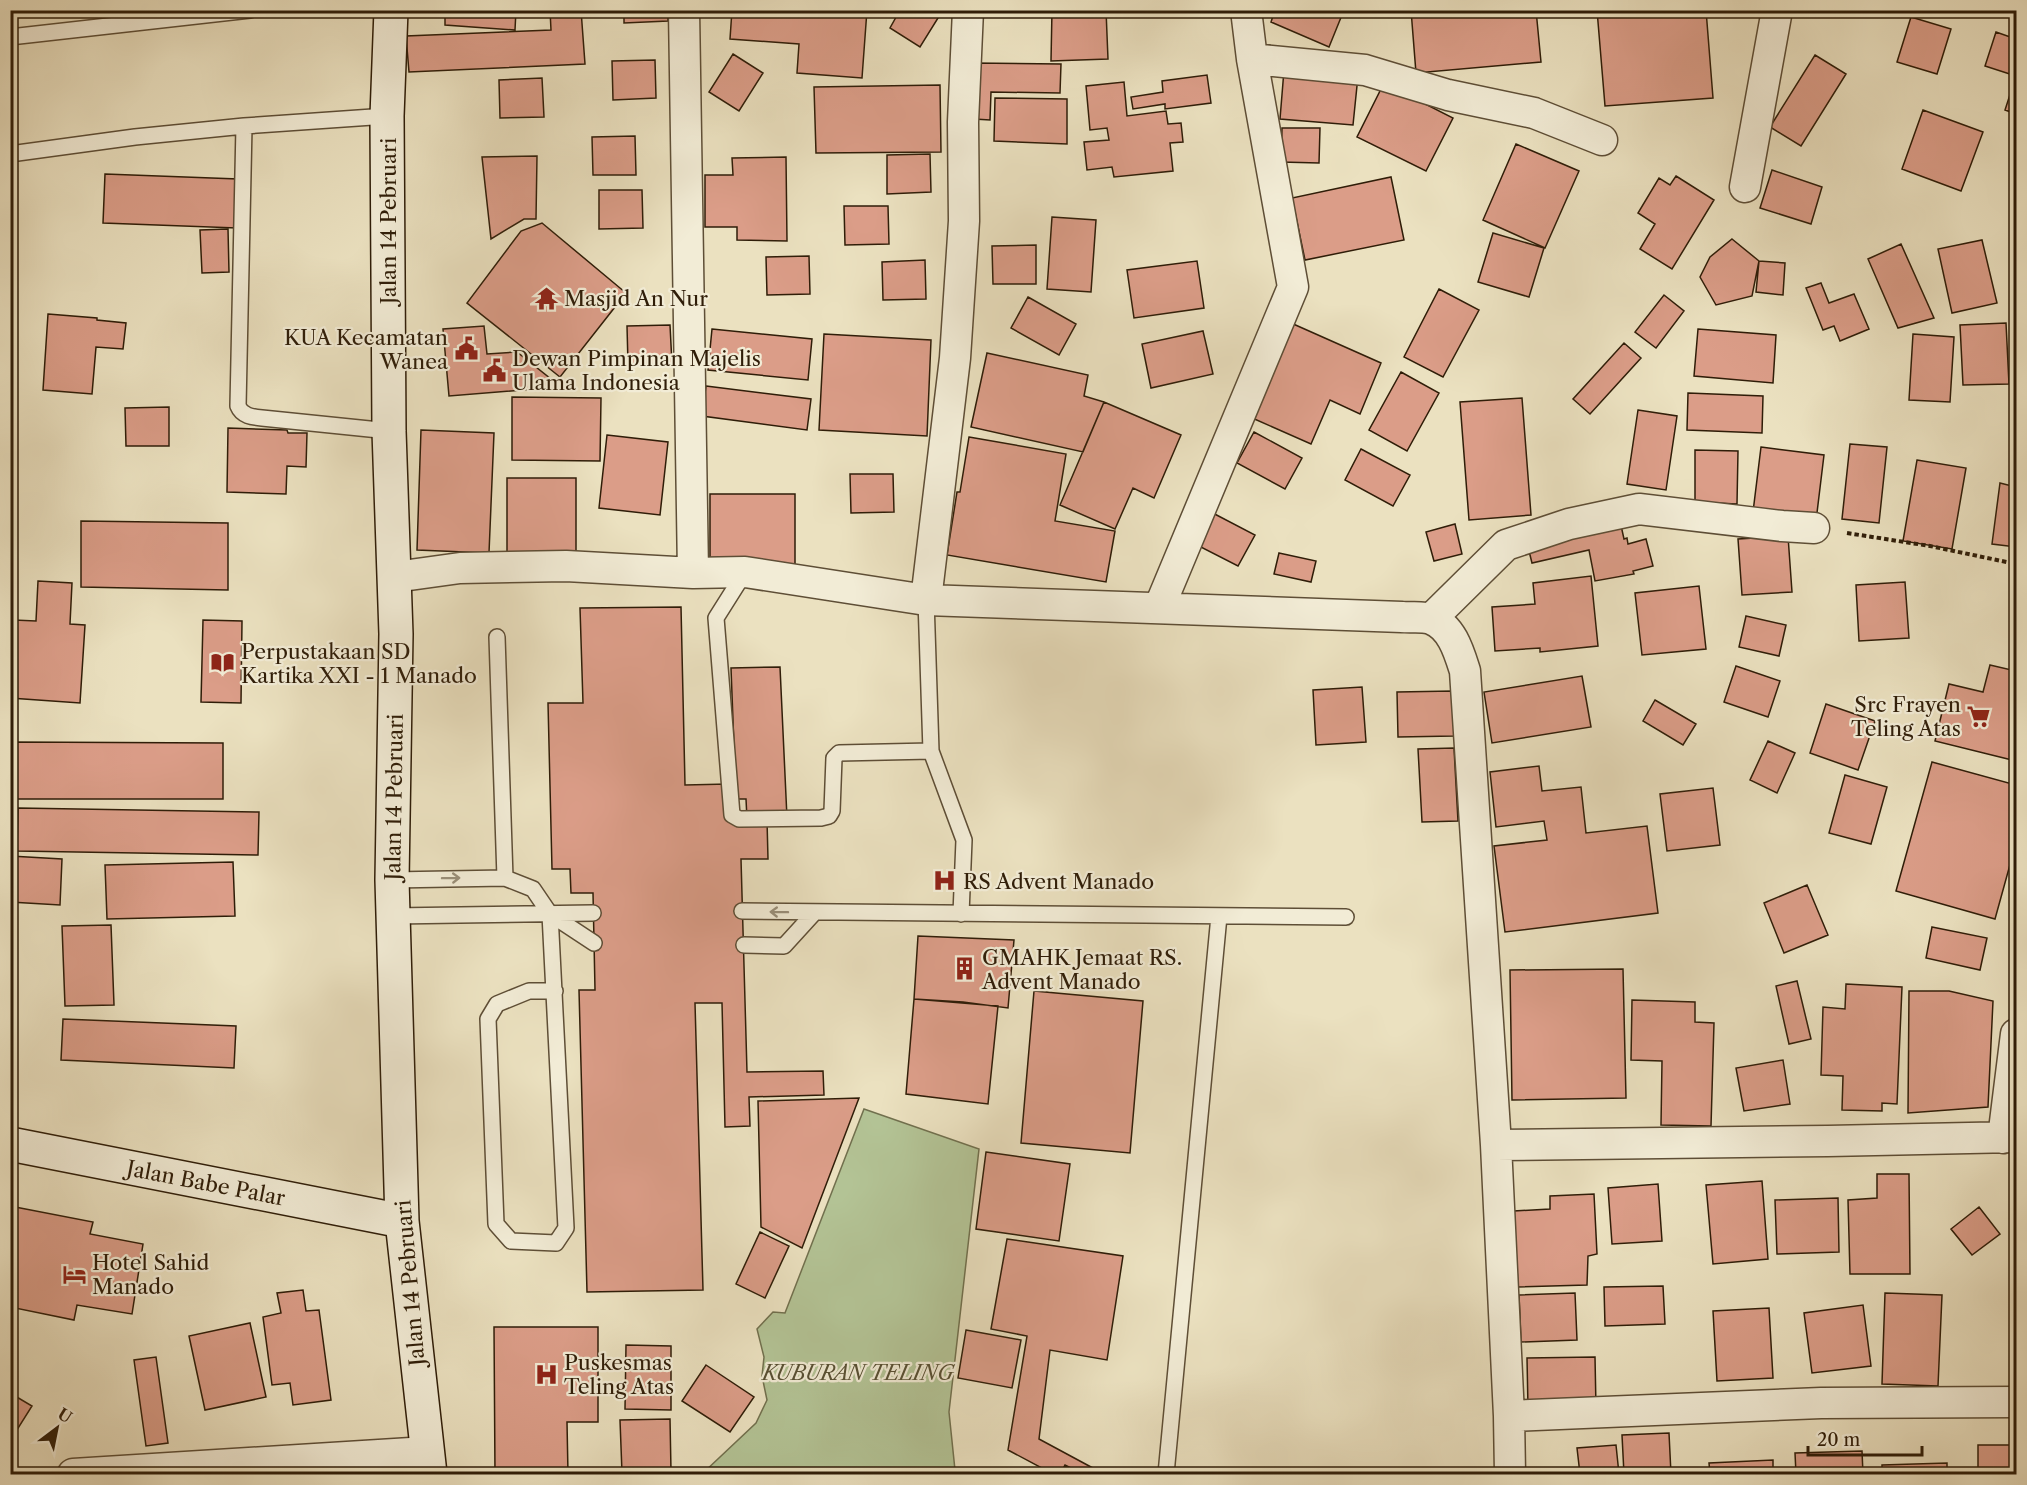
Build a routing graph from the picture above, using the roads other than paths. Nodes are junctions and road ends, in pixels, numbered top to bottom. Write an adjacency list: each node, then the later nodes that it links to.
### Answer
1 (250, 10): 7 (lane)
2 (392, 10): 9 (main road, Jalan 14 Pebruari)
3 (684, 10): 17 (street)
4 (968, 10): 19 (street)
5 (1246, 10): 8 (street)
6 (1777, 10): 13 (street)
7 (10, 37)
8 (1252, 58): 11 (street); 20 (street)
9 (387, 116): 10 (lane); 14 (main road, Jalan 14 Pebruari)
10 (244, 126): 12 (lane); 14 (lane)
11 (1602, 140)
12 (10, 154)
13 (1745, 187)
14 (389, 431): 18 (main road, Jalan 14 Pebruari)
15 (1814, 528): 21 (street)
16 (745, 572): 17 (street); 19 (street); 23 (lane)
17 (693, 573): 18 (street)
18 (395, 577): 25 (main road, Jalan 14 Pebruari)
19 (926, 600): 20 (street); 23 (lane)
20 (1159, 608): 21 (street)
21 (1431, 619): 40 (street)
22 (497, 637): 24 (lane)
23 (931, 751): 30 (lane)
24 (505, 878): 25 (lane, one-way to 24); 29 (lane)
25 (392, 880): 31 (main road, Jalan 14 Pebruari)
26 (742, 911): 27 (lane, one-way to 26)
27 (815, 912): 30 (lane); 35 (lane)
28 (593, 913): 29 (lane)
29 (550, 914): 31 (lane); 34 (lane); 36 (lane)
30 (961, 914): 32 (lane)
31 (393, 916): 41 (main road, Jalan 14 Pebruari)
32 (1219, 916): 33 (lane); 46 (lane)
33 (1346, 916)
34 (594, 943)
35 (744, 945)
36 (555, 991): 36 (lane)
37 (2016, 1034): 38 (street)
38 (2010, 1138): 40 (street)
39 (10, 1144): 41 (main road, Jalan Babe Palar)
40 (1496, 1145): 43 (street)
41 (402, 1221): 44 (main road, Jalan 14 Pebruari)
42 (2016, 1402): 43 (street)
43 (1509, 1416): 47 (street)
44 (428, 1463): 45 (street)
45 (73, 1474)
46 (1166, 1474)
47 (1510, 1474)

